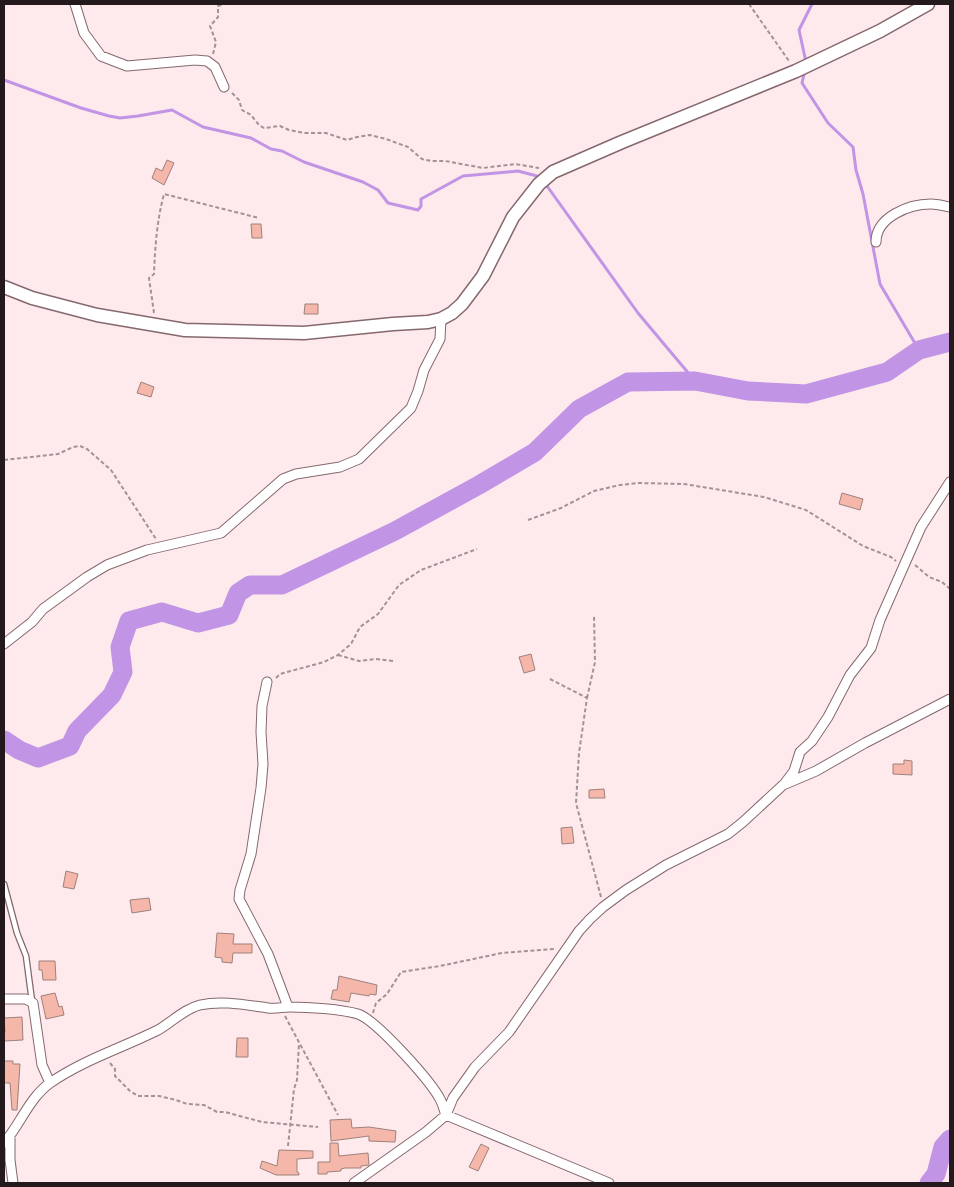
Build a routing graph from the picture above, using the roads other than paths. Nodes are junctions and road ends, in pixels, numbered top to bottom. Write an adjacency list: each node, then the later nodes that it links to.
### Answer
1 (75, 4): 3 (street)
2 (928, 4): 7 (street)
3 (224, 87)
4 (950, 207): 5 (street)
5 (876, 242)
6 (4, 287): 7 (street)
7 (441, 319): 9 (street)
8 (950, 482): 12 (street)
9 (4, 644)
10 (267, 682): 16 (street)
11 (950, 699): 12 (street)
12 (783, 785): 18 (street)
13 (4, 884): 15 (lane)
14 (4, 999): 15 (street)
15 (32, 1002): 17 (street)
16 (283, 1008): 17 (street); 18 (street)
17 (50, 1083): 19 (street)
18 (446, 1115): 21 (street); 22 (street)
19 (7, 1139): 20 (street)
20 (13, 1183)
21 (354, 1183)
22 (609, 1183)

